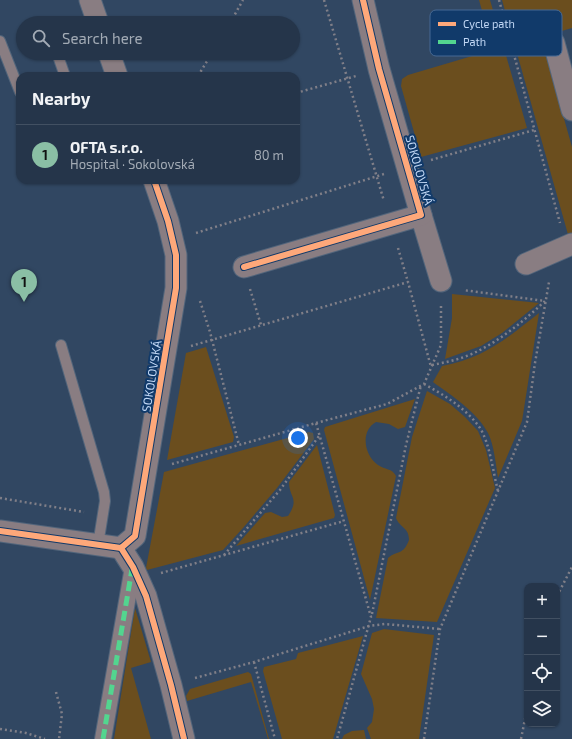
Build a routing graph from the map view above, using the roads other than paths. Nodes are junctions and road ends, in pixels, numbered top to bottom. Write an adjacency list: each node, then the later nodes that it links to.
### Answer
1 (90, 0): 3 (street)
2 (363, 0): 13 (street, SOKOLOVSKÁ)
3 (96, 16)
4 (0, 41): 10 (lane)
5 (558, 56): 11 (street)
6 (59, 60): 8 (lane)
7 (111, 60): 9 (street)
8 (64, 72)
9 (116, 72)
10 (16, 82)
11 (572, 110)
12 (155, 184): 21 (street, SOKOLOVSKÁ)
13 (421, 215): 16 (street, SOKOLOVSKÁ); 17 (street, SOKOLOVSKÁ)
14 (564, 247): 15 (street)
15 (526, 264)
16 (244, 267)
17 (441, 284)
18 (61, 345): 20 (lane)
19 (0, 530): 20 (street)
20 (98, 545): 21 (street)
21 (121, 548): 22 (street)
22 (136, 573): 23 (street); 24 (street)
23 (103, 739)
24 (184, 739)

